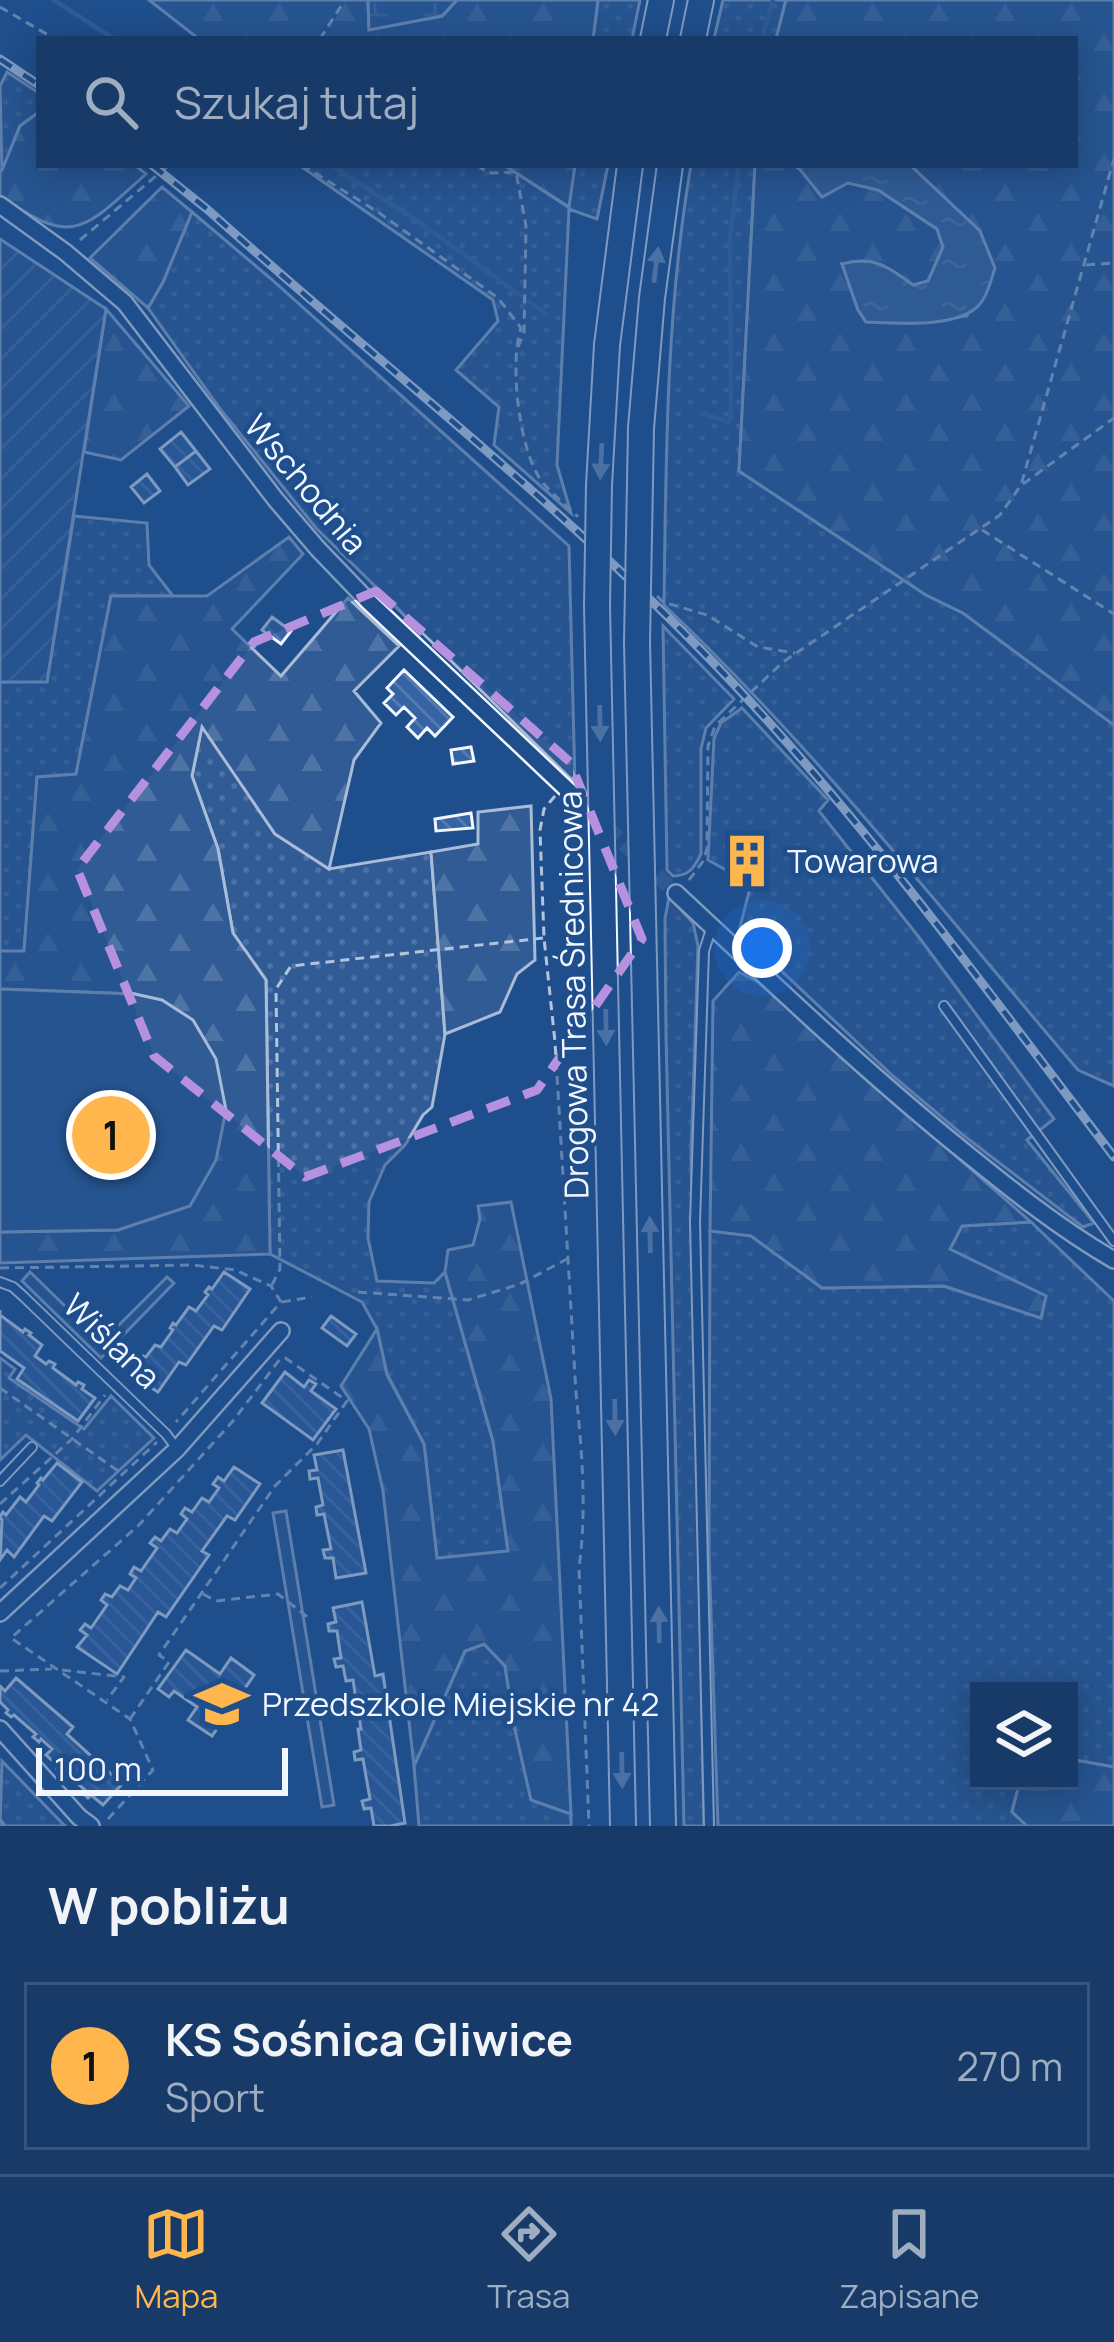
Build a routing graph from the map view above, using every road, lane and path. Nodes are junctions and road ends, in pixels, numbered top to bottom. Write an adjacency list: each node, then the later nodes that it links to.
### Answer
1 (345, 0): 6 (path)
2 (662, 0): 7 (main road)
3 (701, 0): 8 (main road)
4 (0, 7): 5 (path)
5 (50, 36)
6 (322, 36)
7 (654, 36)
8 (694, 36)
9 (1114, 159): 18 (path)
10 (166, 168): 16 (path)
11 (307, 168): 19 (path)
12 (482, 168): 19 (path)
13 (630, 168): 66 (main road, Drogowa Trasa Średnicowa, one-way to 66, bridge)
14 (670, 168): 67 (main road, one-way to 14, bridge)
15 (0, 206): 16 (street, Wschodnia)
16 (65, 252): 27 (street, Wschodnia)
17 (1114, 263): 18 (path)
18 (1085, 265): 21 (path)
19 (516, 350): 22 (path)
20 (1114, 418): 21 (path)
21 (1022, 485): 23 (path)
22 (581, 519)
23 (981, 529): 25 (path); 26 (path)
24 (647, 585): 26 (path)
25 (1114, 614)
26 (796, 653): 28 (path)
27 (569, 791): 30 (path)
28 (676, 893): 29 (street)
29 (712, 927): 34 (street); 68 (lane)
30 (544, 938): 33 (path); 37 (path)
31 (944, 1006): 32 (lane)
32 (1114, 1241)
33 (568, 1258): 38 (path); 65 (path)
34 (1114, 1260)
35 (0, 1268): 37 (path)
36 (0, 1282): 42 (lane, Wiślana)
37 (271, 1286): 40 (path)
38 (358, 1292)
39 (312, 1297): 40 (path)
40 (281, 1302): 44 (path)
41 (281, 1331): 47 (street)
42 (113, 1384): 44 (lane, Wiślana); 45 (path)
43 (0, 1388): 45 (path)
44 (166, 1435): 47 (lane, Wiślana); 48 (path)
45 (72, 1439): 48 (path); 50 (path)
46 (32, 1447): 49 (lane)
47 (177, 1449): 53 (street)
48 (123, 1474): 51 (path)
49 (0, 1481)
50 (0, 1504)
51 (0, 1588)
52 (201, 1594): 54 (path); 55 (path); 60 (path)
53 (0, 1613)
54 (310, 1618)
55 (11, 1638): 56 (path); 57 (path)
56 (0, 1647)
57 (56, 1669): 58 (path); 59 (path); 59 (path)
58 (0, 1671)
59 (106, 1702): 60 (path)
60 (130, 1719): 64 (path)
61 (0, 1729): 64 (street)
62 (0, 1819): 63 (path)
63 (5, 1826)
64 (94, 1826)
65 (590, 1826)
66 (622, 1826)
67 (663, 1826)
68 (709, 1826)

